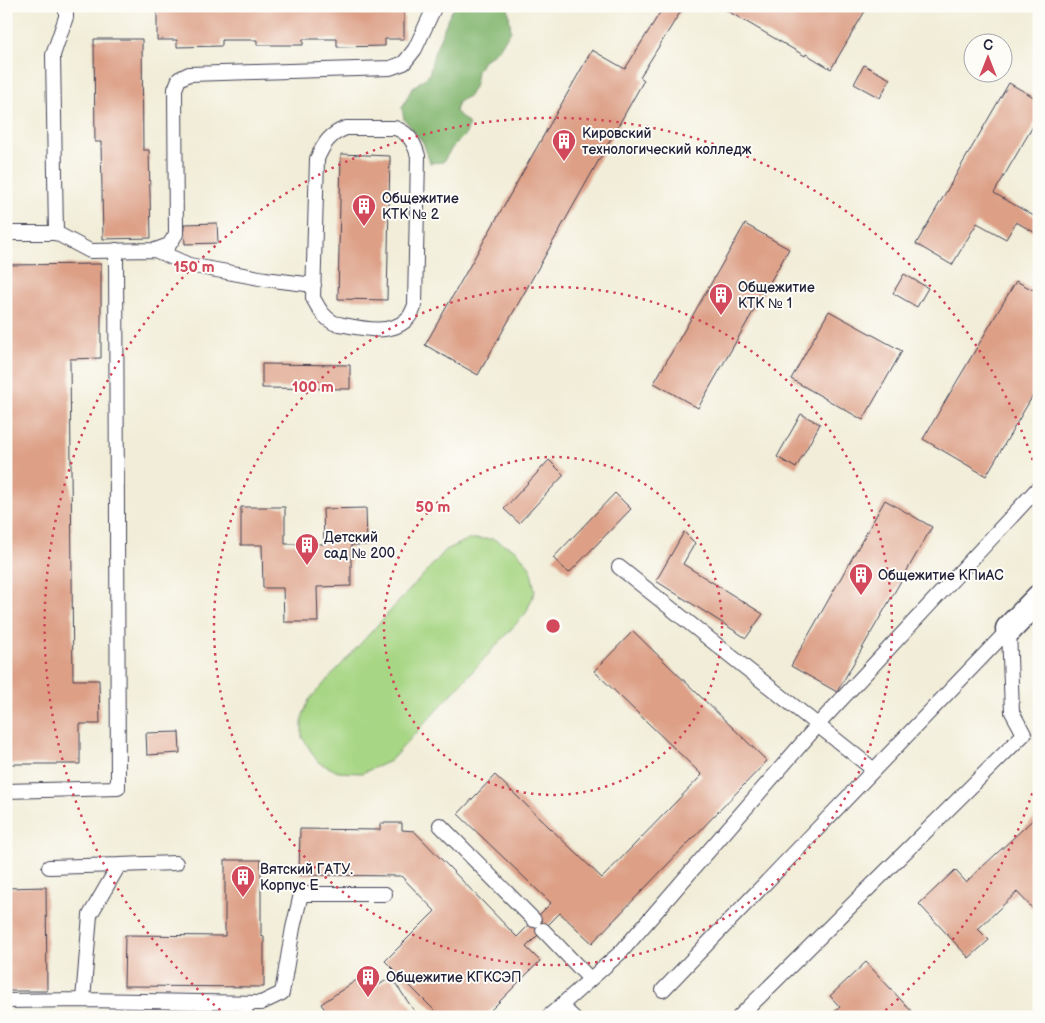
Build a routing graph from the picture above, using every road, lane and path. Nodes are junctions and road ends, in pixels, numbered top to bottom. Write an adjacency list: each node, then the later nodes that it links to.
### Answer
1 (66, 6): 3 (lane)
2 (435, 6): 6 (lane)
3 (56, 233): 4 (lane); 5 (lane)
4 (6, 234)
5 (116, 250): 6 (lane); 14 (lane)
6 (155, 250): 7 (lane)
7 (314, 285): 7 (lane)
8 (1039, 487): 12 (lane)
9 (619, 567): 12 (lane)
10 (1039, 598): 11 (street)
11 (1009, 628): 13 (lane); 29 (lane)
12 (818, 725): 13 (lane); 20 (lane)
13 (874, 770): 21 (lane)
14 (6, 791)
15 (440, 825): 20 (lane)
16 (176, 863): 17 (lane)
17 (119, 865): 18 (lane); 23 (lane)
18 (49, 867)
19 (385, 894): 24 (lane)
20 (590, 979): 25 (lane)
21 (663, 990)
22 (6, 1000): 23 (lane)
23 (83, 1000): 24 (lane)
24 (239, 1003): 26 (lane)
25 (561, 1006): 27 (lane); 28 (lane)
26 (248, 1017)
27 (548, 1017)
28 (573, 1017)
29 (739, 1017)

